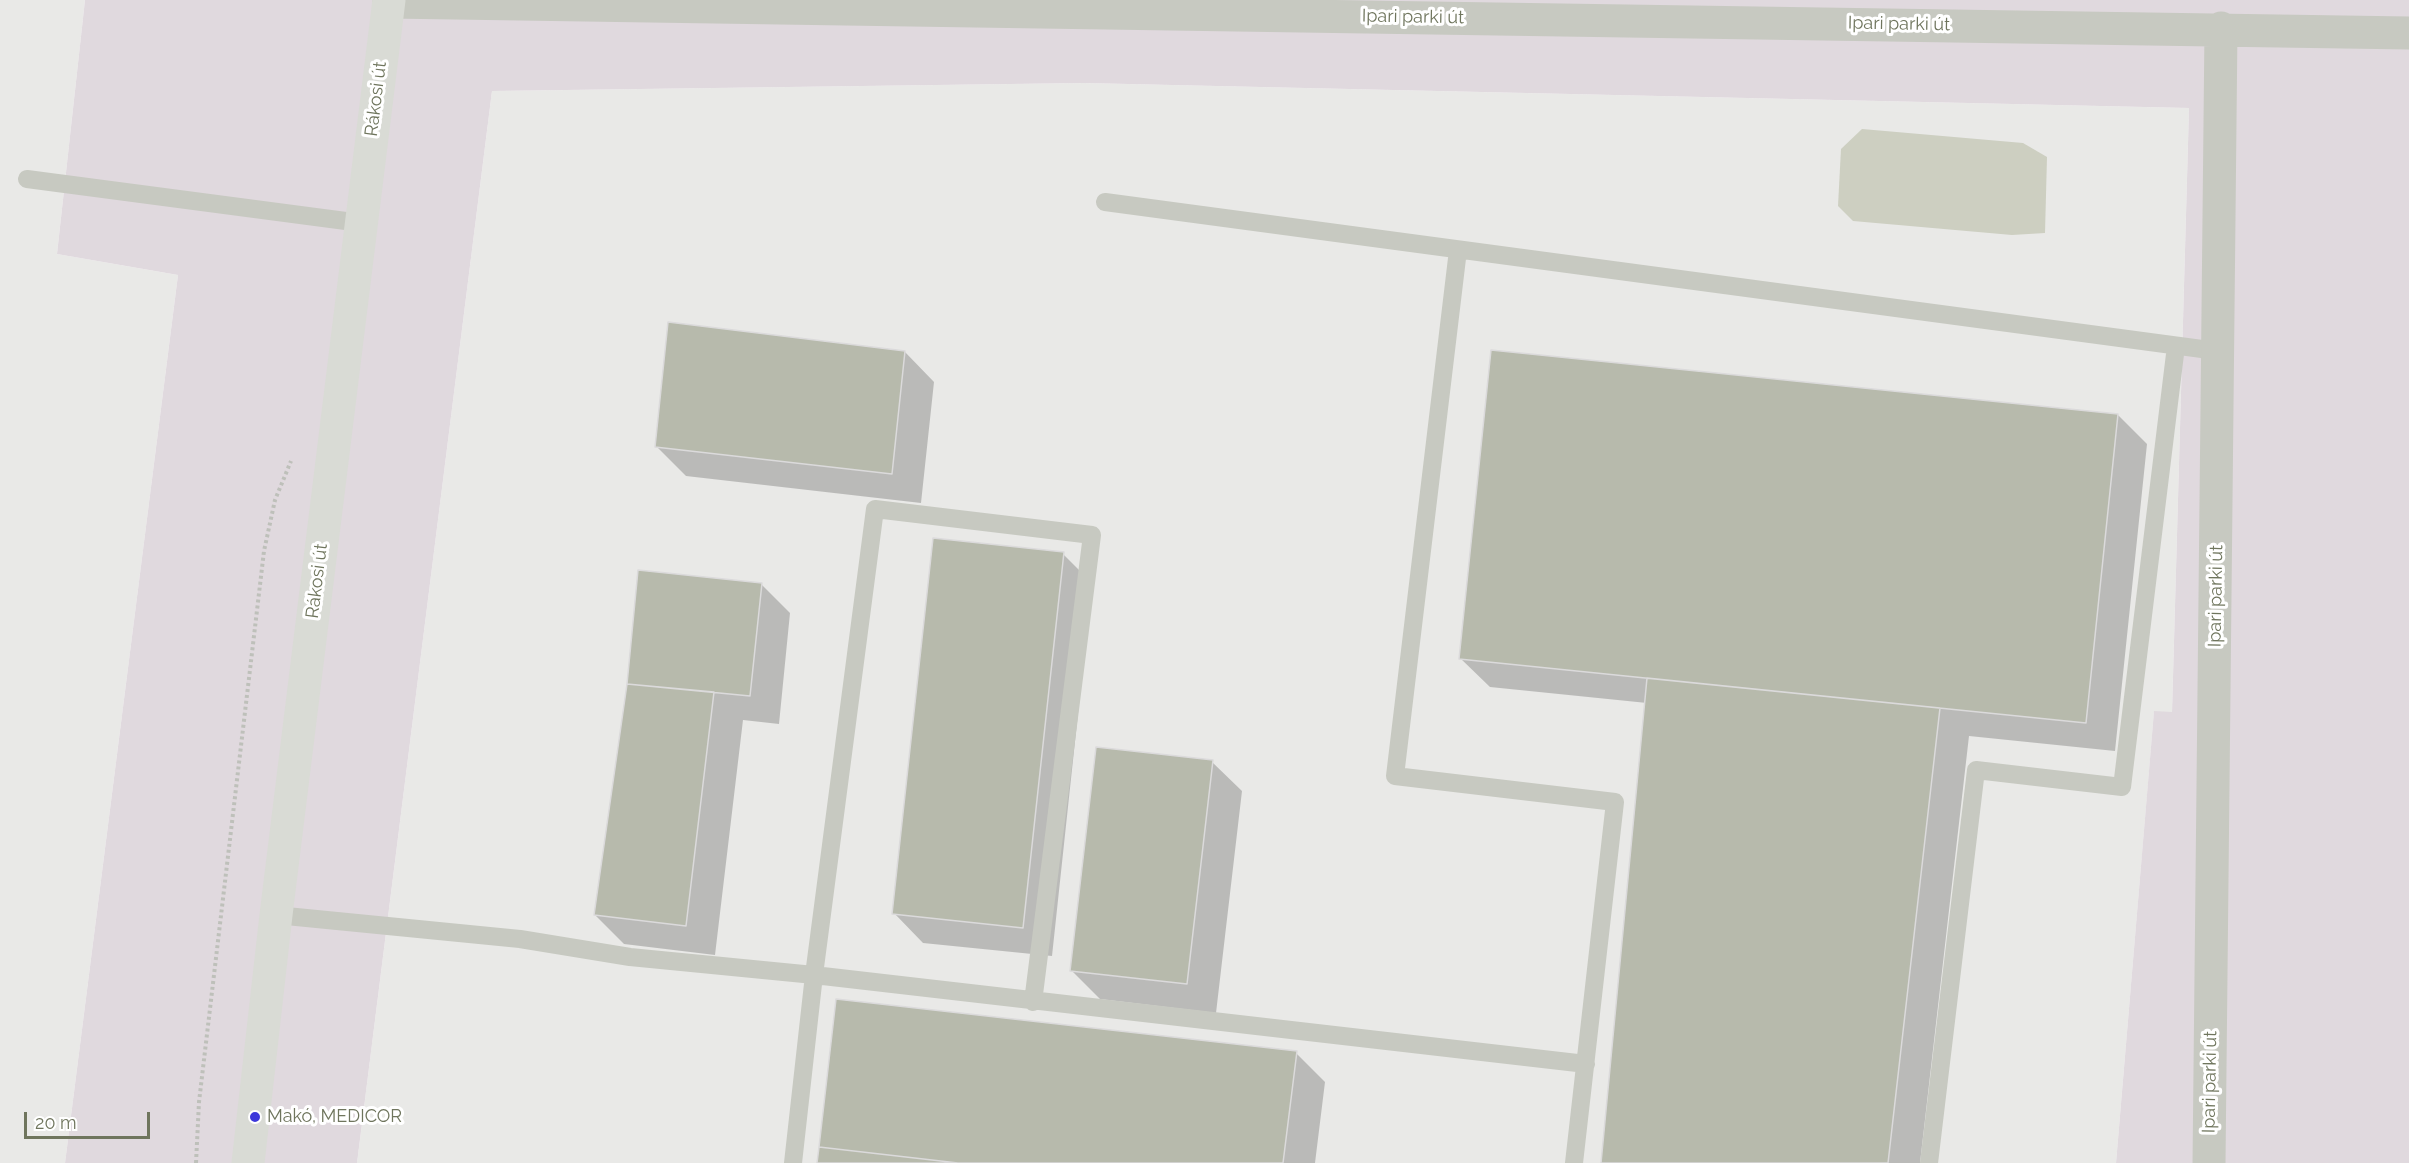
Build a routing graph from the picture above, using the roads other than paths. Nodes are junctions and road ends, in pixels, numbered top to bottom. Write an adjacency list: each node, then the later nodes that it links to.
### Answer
1 (389, 1): 2 (street, Ipari parki út); 6 (main road, Rákosi út)
2 (2221, 28): 3 (street, Ipari parki út); 9 (street, Ipari parki út)
3 (2409, 33)
4 (27, 179): 6 (lane)
5 (1105, 202): 7 (lane)
6 (361, 223): 10 (main road, Rákosi út)
7 (1458, 250): 8 (lane); 13 (lane)
8 (2176, 346): 9 (lane); 17 (lane)
9 (2219, 354): 18 (street, Ipari parki út)
10 (276, 915): 11 (lane); 14 (main road, Rákosi út)
11 (814, 975): 12 (lane); 12 (lane); 15 (lane)
12 (1033, 1002): 13 (lane)
13 (1586, 1064): 16 (lane)
14 (248, 1163)
15 (793, 1163)
16 (1574, 1163)
17 (1929, 1163)
18 (2209, 1163)

